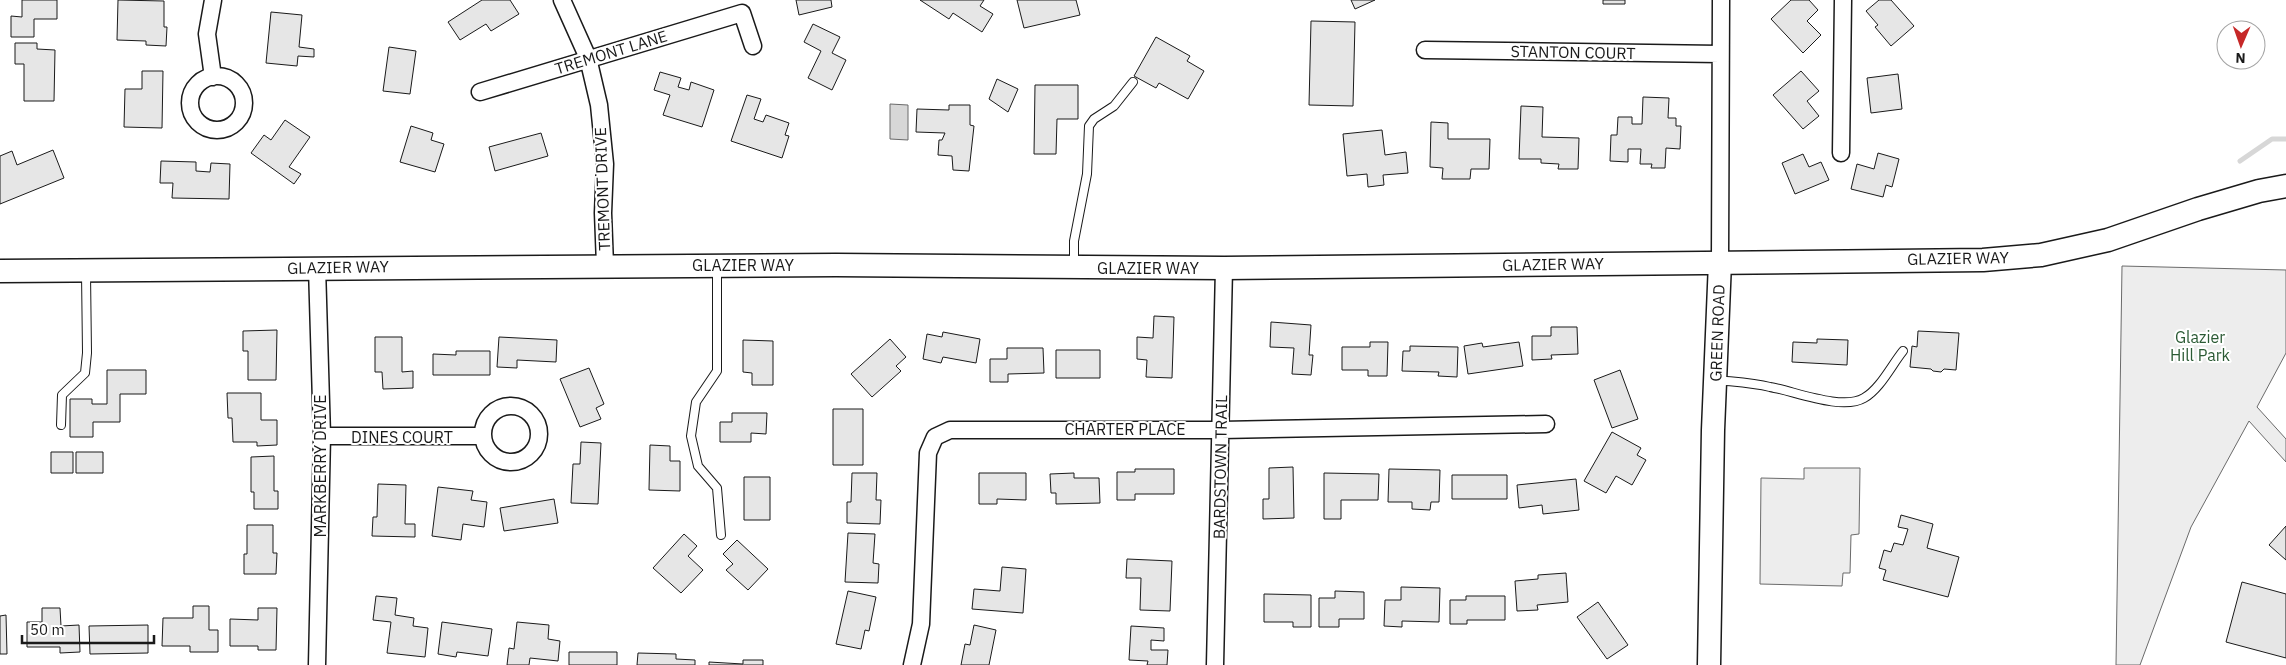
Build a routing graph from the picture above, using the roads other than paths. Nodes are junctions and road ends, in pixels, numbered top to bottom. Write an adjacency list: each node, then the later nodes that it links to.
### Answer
1 (213, 0): 10 (street)
2 (562, 0): 9 (street, TREMONT DRIVE)
3 (1721, 0): 8 (street, GREEN ROAD)
4 (1843, 0): 13 (street)
5 (740, 6): 6 (street, TREMONT LANE); 9 (street, TREMONT LANE)
6 (753, 46)
7 (1425, 50): 8 (street, STANTON COURT)
8 (1720, 54): 15 (street, GREEN ROAD)
9 (588, 58): 12 (street, TREMONT LANE); 16 (street, TREMONT DRIVE)
10 (213, 77)
11 (1132, 82): 19 (lane)
12 (480, 92)
13 (1841, 153)
14 (2286, 186): 15 (street, GLAZIER WAY)
15 (1720, 262): 20 (street, GLAZIER WAY); 24 (street, GREEN ROAD)
16 (605, 265): 17 (street, GLAZIER WAY); 18 (street, GLAZIER WAY)
17 (717, 266): 19 (street, GLAZIER WAY); 30 (lane)
18 (317, 267): 22 (street, GLAZIER WAY); 28 (street, MARKBERRY DRIVE)
19 (1074, 267): 20 (street, GLAZIER WAY)
20 (1224, 268): 27 (street, BARDSTOWN TRAIL)
21 (0, 271): 22 (street, GLAZIER WAY)
22 (86, 271): 26 (lane)
23 (1902, 351): 24 (lane)
24 (1715, 380): 34 (street, GREEN ROAD)
25 (1546, 424): 27 (street, CHARTER PLACE)
26 (61, 426)
27 (1221, 430): 32 (street, CHARTER PLACE); 33 (street, BARDSTOWN TRAIL)
28 (322, 436): 29 (street, DINES COURT); 31 (street, MARKBERRY DRIVE)
29 (483, 436)
30 (721, 535)
31 (317, 665)
32 (912, 665)
33 (1215, 665)
34 (1709, 665)

